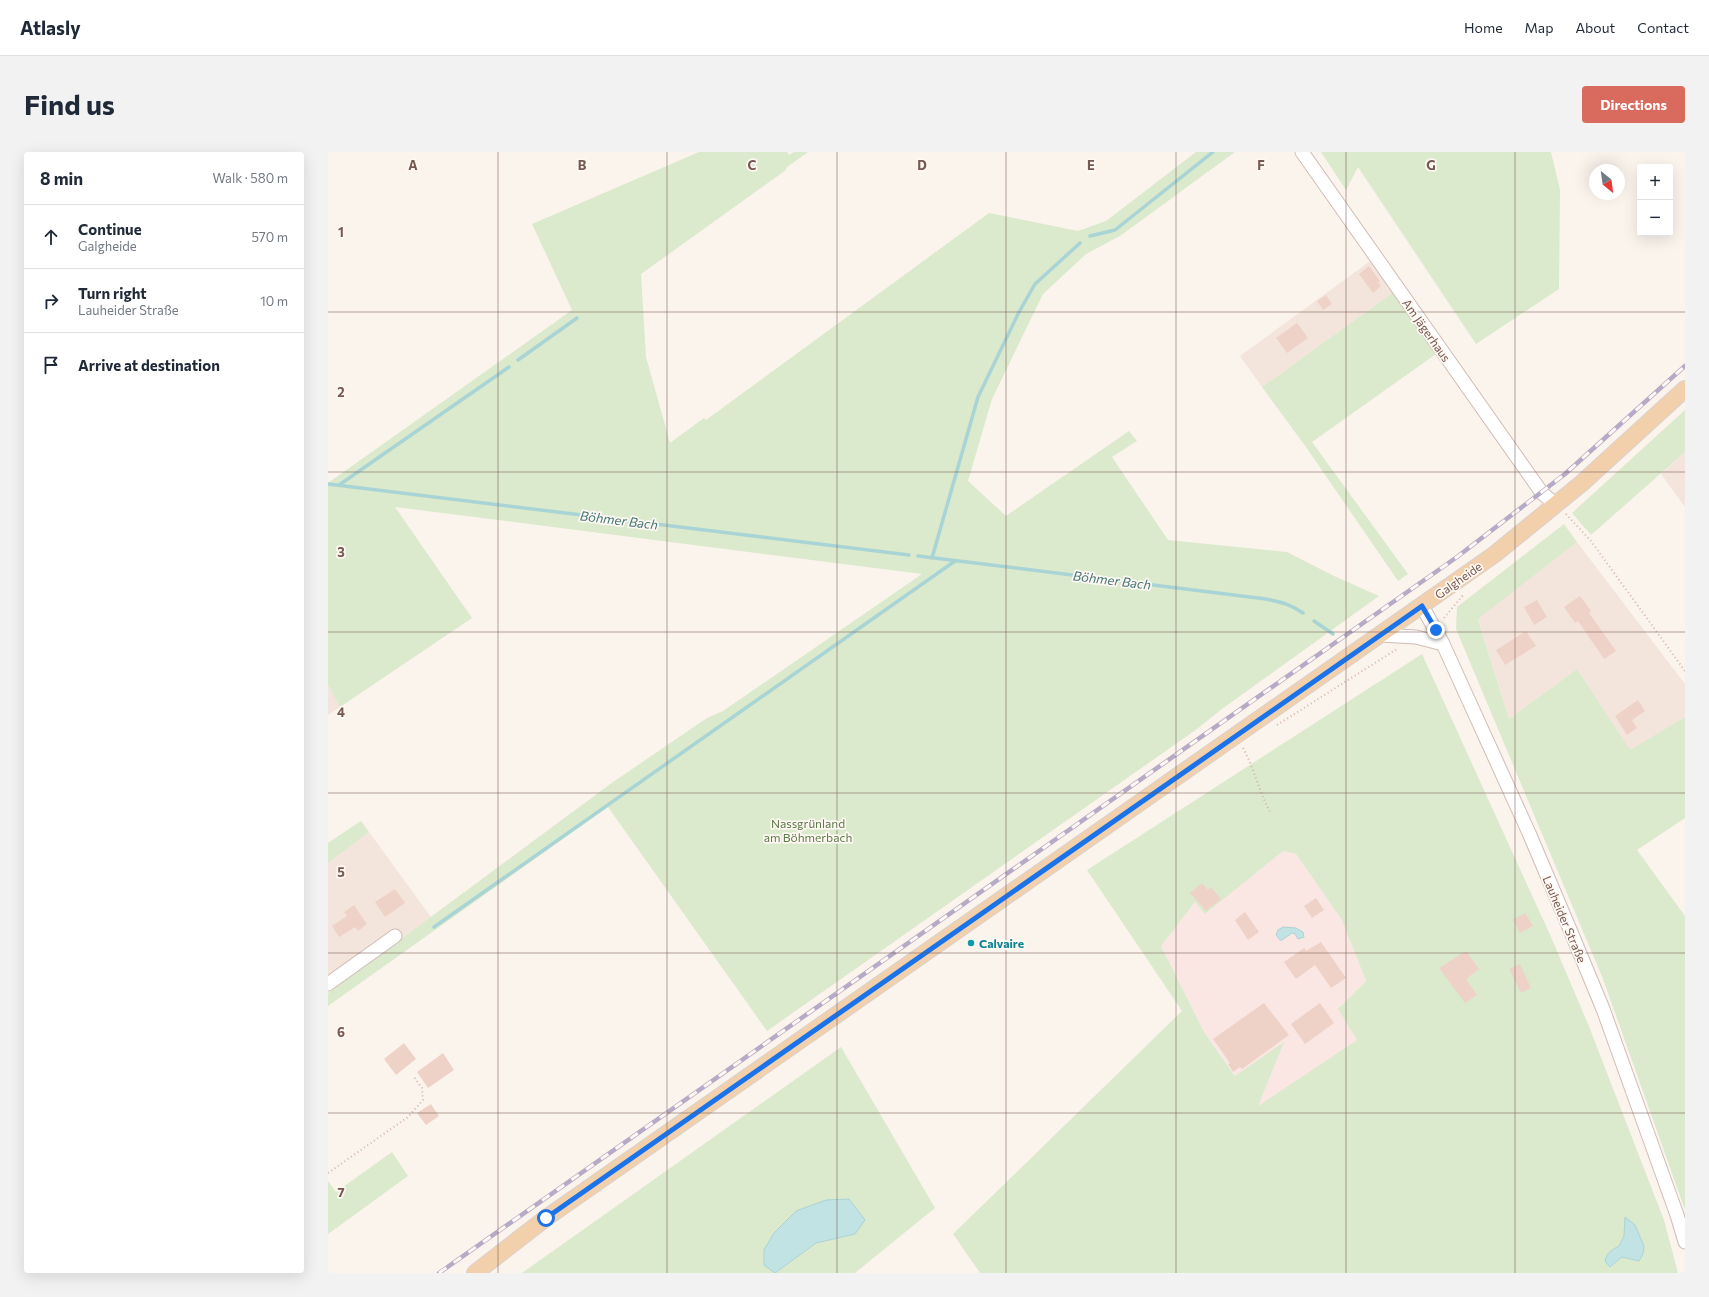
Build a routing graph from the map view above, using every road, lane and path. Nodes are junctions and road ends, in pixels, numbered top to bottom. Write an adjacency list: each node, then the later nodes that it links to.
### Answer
1 (1302, 152): 3 (street, Am Jägerhaus)
2 (1685, 389): 3 (main road, Galgheide)
3 (1556, 505): 4 (main road, Galgheide); 7 (path)
4 (1422, 606): 5 (main road, Galgheide); 6 (street, Lauheider Straße)
5 (1380, 635): 6 (street); 15 (main road, Galgheide)
6 (1443, 644): 14 (street, Lauheider Straße)
7 (1685, 671)
8 (1242, 747): 9 (path)
9 (1270, 812)
10 (395, 936): 11 (street)
11 (328, 984)
12 (414, 1077): 13 (path)
13 (328, 1173)
14 (1685, 1242)
15 (474, 1273)

